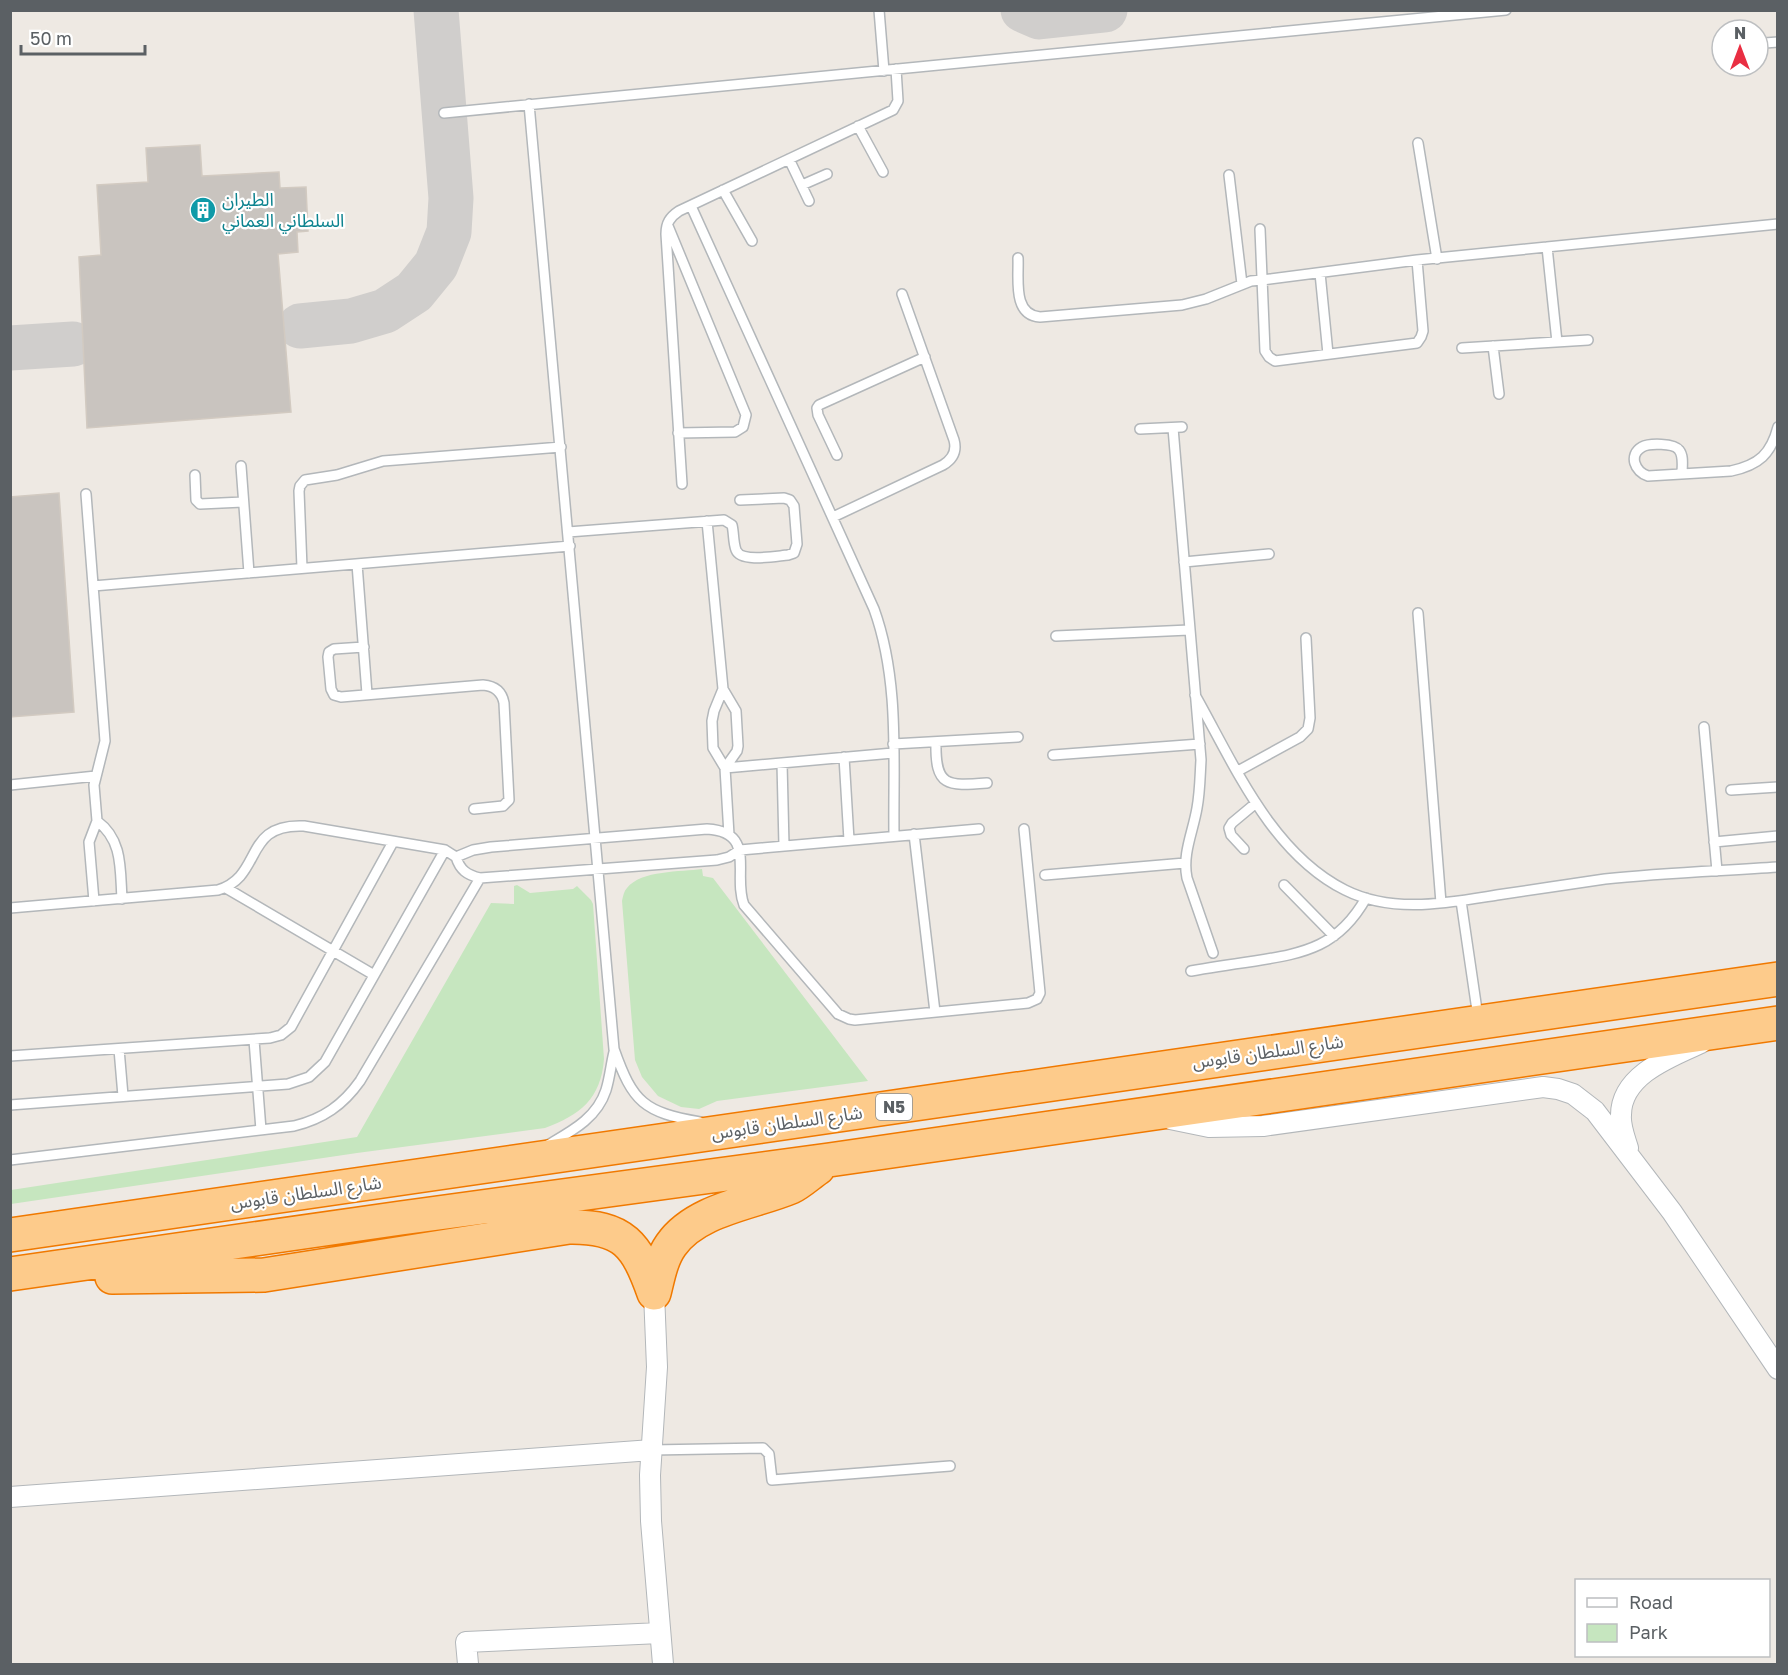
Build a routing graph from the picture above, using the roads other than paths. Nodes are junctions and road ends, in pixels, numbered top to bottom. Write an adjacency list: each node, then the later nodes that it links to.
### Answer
1 (879, 10): 4 (lane)
2 (1506, 10): 3 (lane)
3 (896, 69): 4 (lane); 7 (lane)
4 (884, 70): 5 (lane)
5 (529, 104): 6 (lane); 39 (lane)
6 (444, 113)
7 (858, 126): 9 (lane); 10 (lane)
8 (1418, 143): 23 (lane)
9 (789, 159): 13 (lane); 14 (lane)
10 (883, 172)
11 (827, 174): 13 (lane)
12 (1229, 175): 27 (lane)
13 (801, 185): 15 (lane)
14 (723, 190): 16 (lane); 20 (lane)
15 (809, 201)
16 (690, 206): 17 (lane); 48 (lane)
17 (667, 223): 38 (lane); 38 (lane)
18 (1778, 224): 21 (lane)
19 (1260, 229): 26 (lane)
20 (752, 241)
21 (1547, 248): 23 (lane); 30 (lane)
22 (1018, 258): 27 (lane)
23 (1437, 258): 24 (lane)
24 (1416, 260): 25 (lane); 33 (lane)
25 (1320, 273): 26 (lane); 33 (lane)
26 (1262, 280): 27 (lane); 33 (lane)
27 (1242, 284)
28 (902, 294): 34 (lane)
29 (1588, 340): 30 (lane)
30 (1557, 342): 31 (lane)
31 (1493, 346): 32 (lane); 35 (lane)
32 (1462, 348)
33 (1328, 354)
34 (924, 357): 40 (lane); 48 (lane)
35 (1499, 394)
36 (1778, 427): 42 (lane)
37 (1140, 429): 53 (lane)
38 (678, 433): 44 (lane)
39 (561, 447): 50 (lane); 55 (lane)
40 (837, 455)
41 (241, 466): 47 (lane)
42 (1682, 474): 42 (lane)
43 (195, 475): 47 (lane)
44 (682, 484)
45 (86, 494): 57 (lane)
46 (740, 500): 49 (lane)
47 (243, 502): 56 (lane)
48 (833, 517): 70 (lane)
49 (707, 521): 50 (lane); 63 (lane)
50 (568, 531): 51 (lane)
51 (570, 546): 54 (lane); 90 (lane)
52 (1269, 555): 53 (lane)
53 (1184, 562): 59 (lane)
54 (357, 564): 55 (lane); 62 (lane)
55 (302, 568): 56 (lane)
56 (249, 573): 57 (lane)
57 (93, 586): 76 (lane)
58 (1418, 613): 111 (lane)
59 (1189, 630): 60 (lane); 65 (lane)
60 (1056, 636)
61 (1306, 638): 75 (lane)
62 (364, 647): 64 (lane); 64 (lane)
63 (723, 689): 74 (lane); 74 (lane)
64 (368, 694): 82 (lane)
65 (1195, 695): 69 (lane); 75 (lane)
66 (1704, 727): 93 (lane)
67 (1018, 737): 68 (lane)
68 (936, 742): 70 (lane); 77 (lane)
69 (1200, 744): 71 (lane); 99 (lane)
70 (893, 749): 72 (lane); 88 (lane)
71 (1053, 755)
72 (844, 758): 73 (lane); 91 (lane)
73 (782, 763): 74 (lane); 94 (lane)
74 (725, 768): 87 (lane)
75 (1238, 771): 81 (lane)
76 (96, 776): 78 (lane); 83 (lane)
77 (987, 783)
78 (10, 786)
79 (1778, 787): 80 (lane)
80 (1731, 790)
81 (1256, 803): 95 (lane); 107 (lane)
82 (474, 809)
83 (97, 821): 108 (lane); 109 (lane)
84 (979, 829): 86 (lane)
85 (1024, 829): 119 (lane)
86 (914, 834): 88 (lane); 119 (lane)
87 (729, 835): 90 (lane); 97 (lane)
88 (894, 836): 91 (lane)
89 (1778, 836): 93 (lane)
90 (595, 838): 98 (lane); 101 (lane)
91 (849, 840): 94 (lane)
92 (393, 842): 96 (lane); 106 (lane); 114 (lane)
93 (1714, 842): 102 (lane)
94 (784, 846): 97 (lane)
95 (1244, 849)
96 (445, 850): 98 (lane); 117 (lane)
97 (740, 850): 101 (lane); 119 (lane)
98 (456, 857): 104 (lane)
99 (1185, 864): 103 (lane); 115 (lane)
100 (1778, 867): 102 (lane)
101 (598, 869): 104 (lane); 125 (lane)
102 (1717, 871): 110 (lane)
103 (1045, 875)
104 (480, 878): 131 (lane)
105 (1284, 885): 113 (lane)
106 (226, 888): 108 (lane); 114 (lane)
107 (1366, 898): 111 (lane); 113 (lane)
108 (122, 899): 109 (lane)
109 (94, 901): 112 (lane)
110 (1461, 901): 111 (lane); 120 (lane)
111 (1441, 903)
112 (10, 908)
113 (1334, 936): 116 (lane)
114 (332, 952): 117 (lane); 123 (lane)
115 (1213, 953)
116 (1191, 971)
117 (374, 975): 127 (lane)
118 (1778, 979): 120 (highway, شارع السلطان قابوس / N5)
119 (935, 1012)
120 (1479, 1021): 132 (highway, شارع السلطان قابوس / N5)
121 (1778, 1023): 122 (highway, شارع السلطان قابوس)
122 (1729, 1030): 130 (highway, شارع السلطان قابوس); 133 (street)
123 (254, 1040): 124 (lane); 127 (lane)
124 (119, 1049): 126 (lane); 128 (lane)
125 (614, 1049): 132 (lane); 136 (lane)
126 (10, 1056)
127 (257, 1086): 128 (lane); 131 (lane)
128 (123, 1096): 129 (lane)
129 (10, 1105)
130 (1147, 1114): 133 (street); 135 (highway, شارع السلطان قابوس)
131 (261, 1130): 134 (lane)
132 (745, 1130): 136 (highway, شارع السلطان قابوس / N5)
133 (1630, 1156): 140 (street)
134 (10, 1160)
135 (829, 1160): 138 (highway, شارع السلطان قابوس); 139 (highway)
136 (520, 1162): 137 (highway, شارع السلطان قابوس / N5)
137 (10, 1235)
138 (10, 1276): 139 (highway)
139 (654, 1293): 141 (street)
140 (1778, 1369)
141 (652, 1450): 142 (lane); 143 (street); 144 (street)
142 (950, 1466)
143 (10, 1497)
144 (660, 1633): 145 (street); 146 (street)
145 (468, 1665)
146 (663, 1665)

